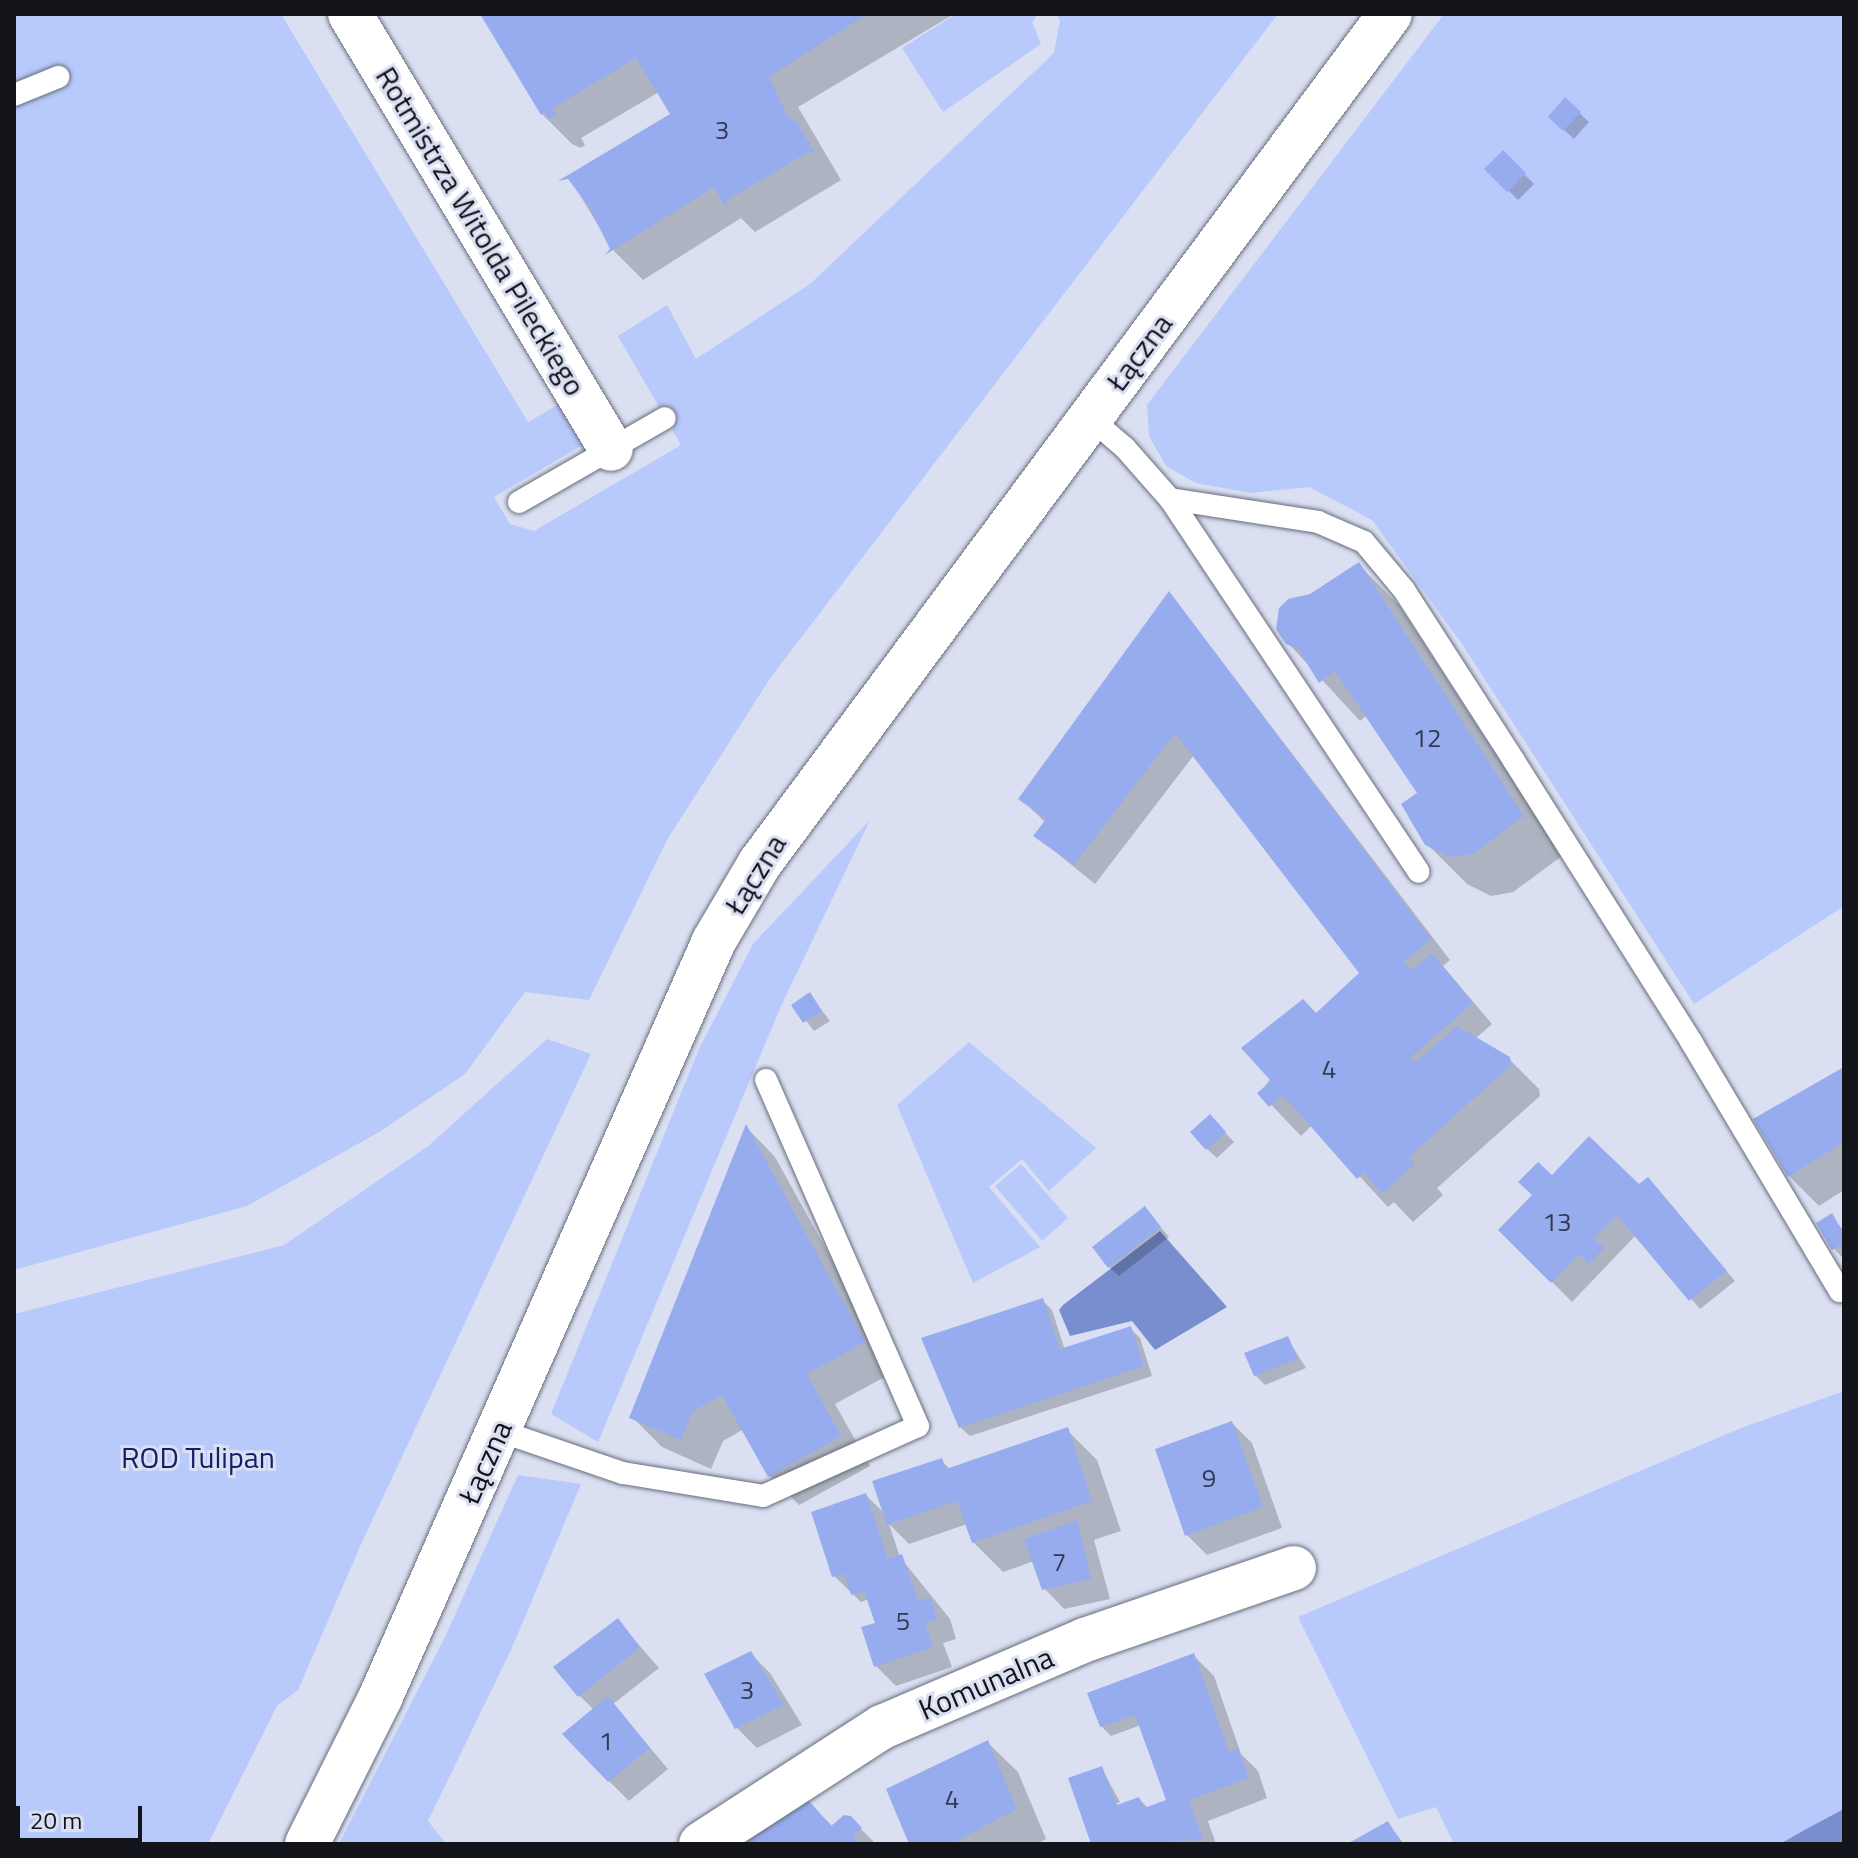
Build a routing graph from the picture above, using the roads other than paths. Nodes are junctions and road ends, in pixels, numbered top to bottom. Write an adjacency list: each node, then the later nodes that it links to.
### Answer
1 (350, 14): 7 (main road, Rotmistrza Witolda Pileckiego)
2 (1390, 14): 6 (main road, Łączna)
3 (58, 77): 4 (lane)
4 (14, 95)
5 (665, 418): 7 (lane)
6 (1090, 418): 8 (lane); 13 (main road, Łączna)
7 (611, 449): 9 (lane)
8 (1170, 499): 10 (lane); 12 (lane)
9 (519, 502)
10 (1419, 872)
11 (766, 1080): 13 (lane)
12 (1840, 1291)
13 (500, 1431): 15 (main road, Łączna)
14 (1294, 1568): 16 (main road, Komunalna)
15 (307, 1844)
16 (701, 1844)

